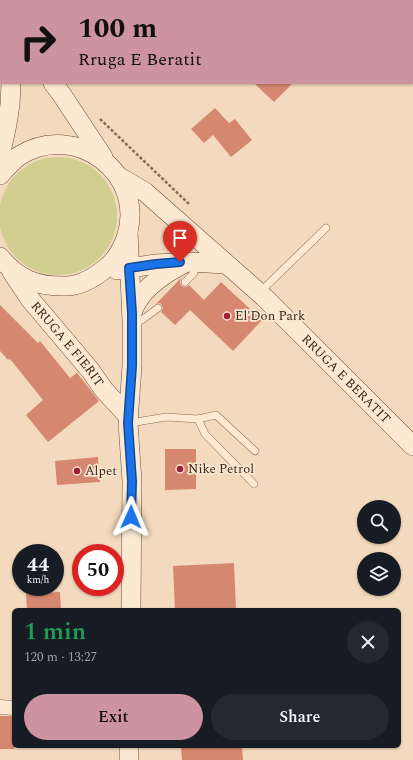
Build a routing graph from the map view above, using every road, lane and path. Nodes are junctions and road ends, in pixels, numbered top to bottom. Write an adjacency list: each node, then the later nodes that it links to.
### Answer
1 (11, 84): 3 (main road)
2 (54, 84): 8 (main road)
3 (10, 105): 4 (main road); 5 (main road)
4 (0, 132)
5 (0, 156)
6 (19, 156): 7 (main road); 8 (main road, RRUGA E BERATIT); 9 (main road)
7 (0, 161)
8 (112, 170): 11 (main road); 14 (main road, RRUGA E BERATIT)
9 (0, 175)
10 (326, 228): 18 (lane)
11 (128, 232): 15 (main road); 16 (main road)
12 (3, 260): 16 (main road); 21 (main road, RRUGA E FIERIT)
13 (191, 262): 14 (main road); 15 (main road); 17 (lane); 20 (main road)
14 (226, 264): 18 (main road, RRUGA E BERATIT)
15 (129, 268): 16 (main road); 20 (main road)
16 (98, 275)
17 (185, 282)
18 (259, 293): 23 (main road, RRUGA E BERATIT)
19 (158, 308): 20 (lane)
20 (132, 317): 21 (main road)
21 (128, 419): 22 (lane); 26 (main road)
22 (198, 419): 24 (lane); 25 (lane)
23 (413, 446)
24 (255, 451)
25 (254, 484)
26 (130, 608)
27 (0, 707): 28 (street)
28 (12, 708)
29 (129, 748): 30 (main road)
30 (129, 760)

